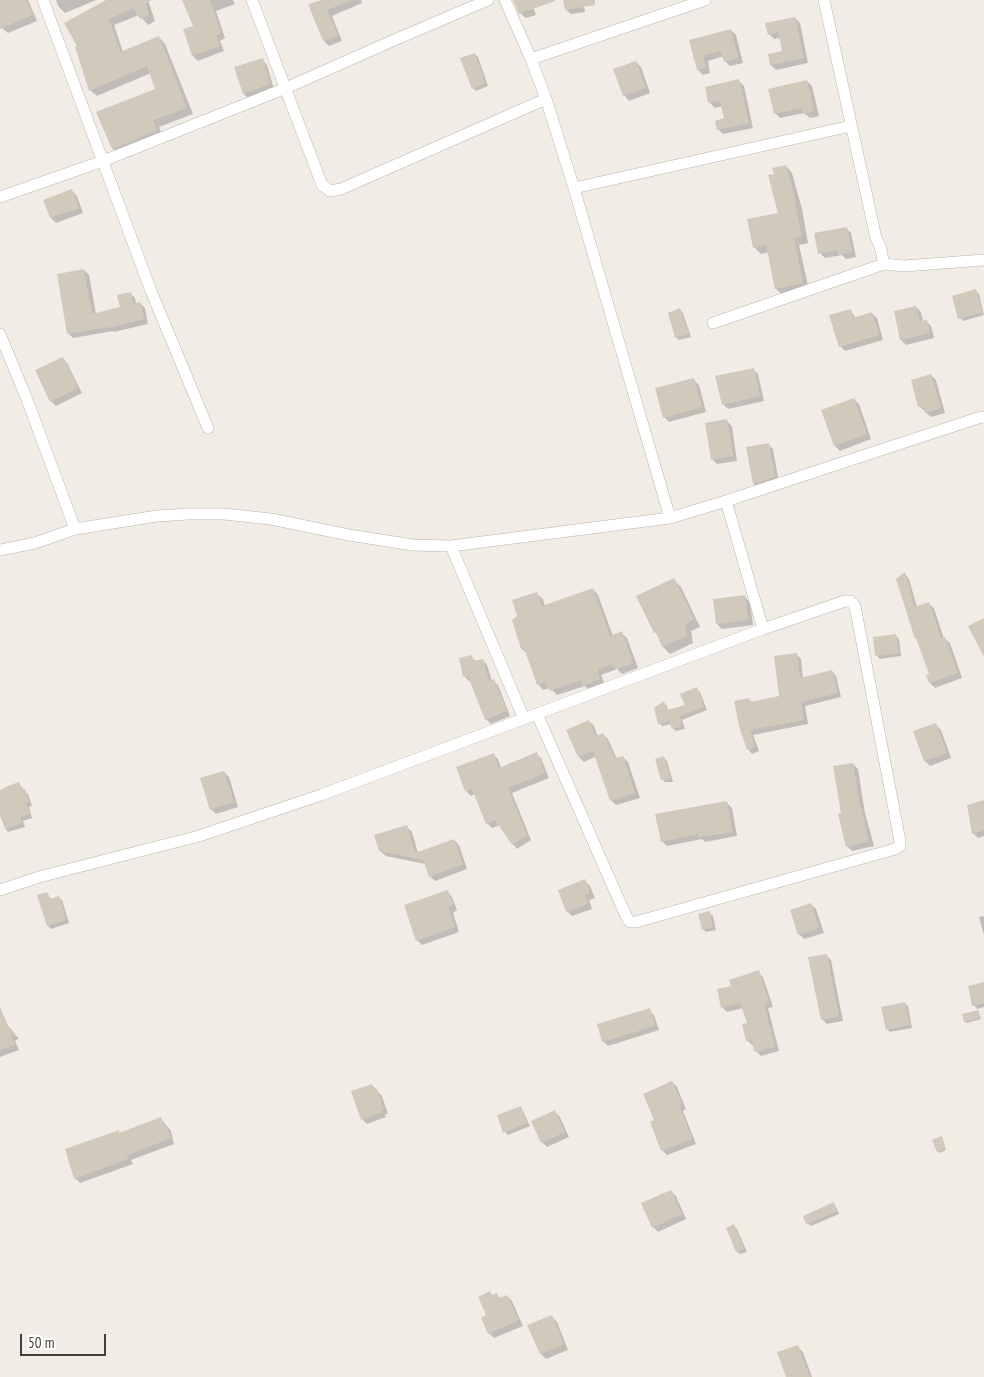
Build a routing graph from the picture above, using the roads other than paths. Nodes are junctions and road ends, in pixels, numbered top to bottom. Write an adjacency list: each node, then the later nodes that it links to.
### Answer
1 (43, 0): 11 (street)
2 (252, 0): 8 (street)
3 (488, 0): 8 (street)
4 (505, 0): 7 (street)
5 (705, 0): 7 (street)
6 (824, 0): 10 (street)
7 (531, 59): 9 (street)
8 (286, 88): 9 (street); 11 (street)
9 (546, 100): 12 (street)
10 (851, 126): 12 (street); 15 (street)
11 (103, 161): 13 (street); 19 (street)
12 (574, 188): 21 (street)
13 (0, 197)
14 (984, 260): 15 (street)
15 (884, 264): 16 (street)
16 (713, 324)
17 (0, 334): 22 (street)
18 (984, 417): 20 (street)
19 (208, 428)
20 (726, 502): 21 (street); 25 (street)
21 (670, 518): 23 (street)
22 (75, 529): 23 (street); 24 (street)
23 (451, 546): 27 (street)
24 (0, 550)
25 (762, 629): 26 (street); 26 (street)
26 (537, 714): 27 (street)
27 (524, 719): 28 (street)
28 (0, 890)

